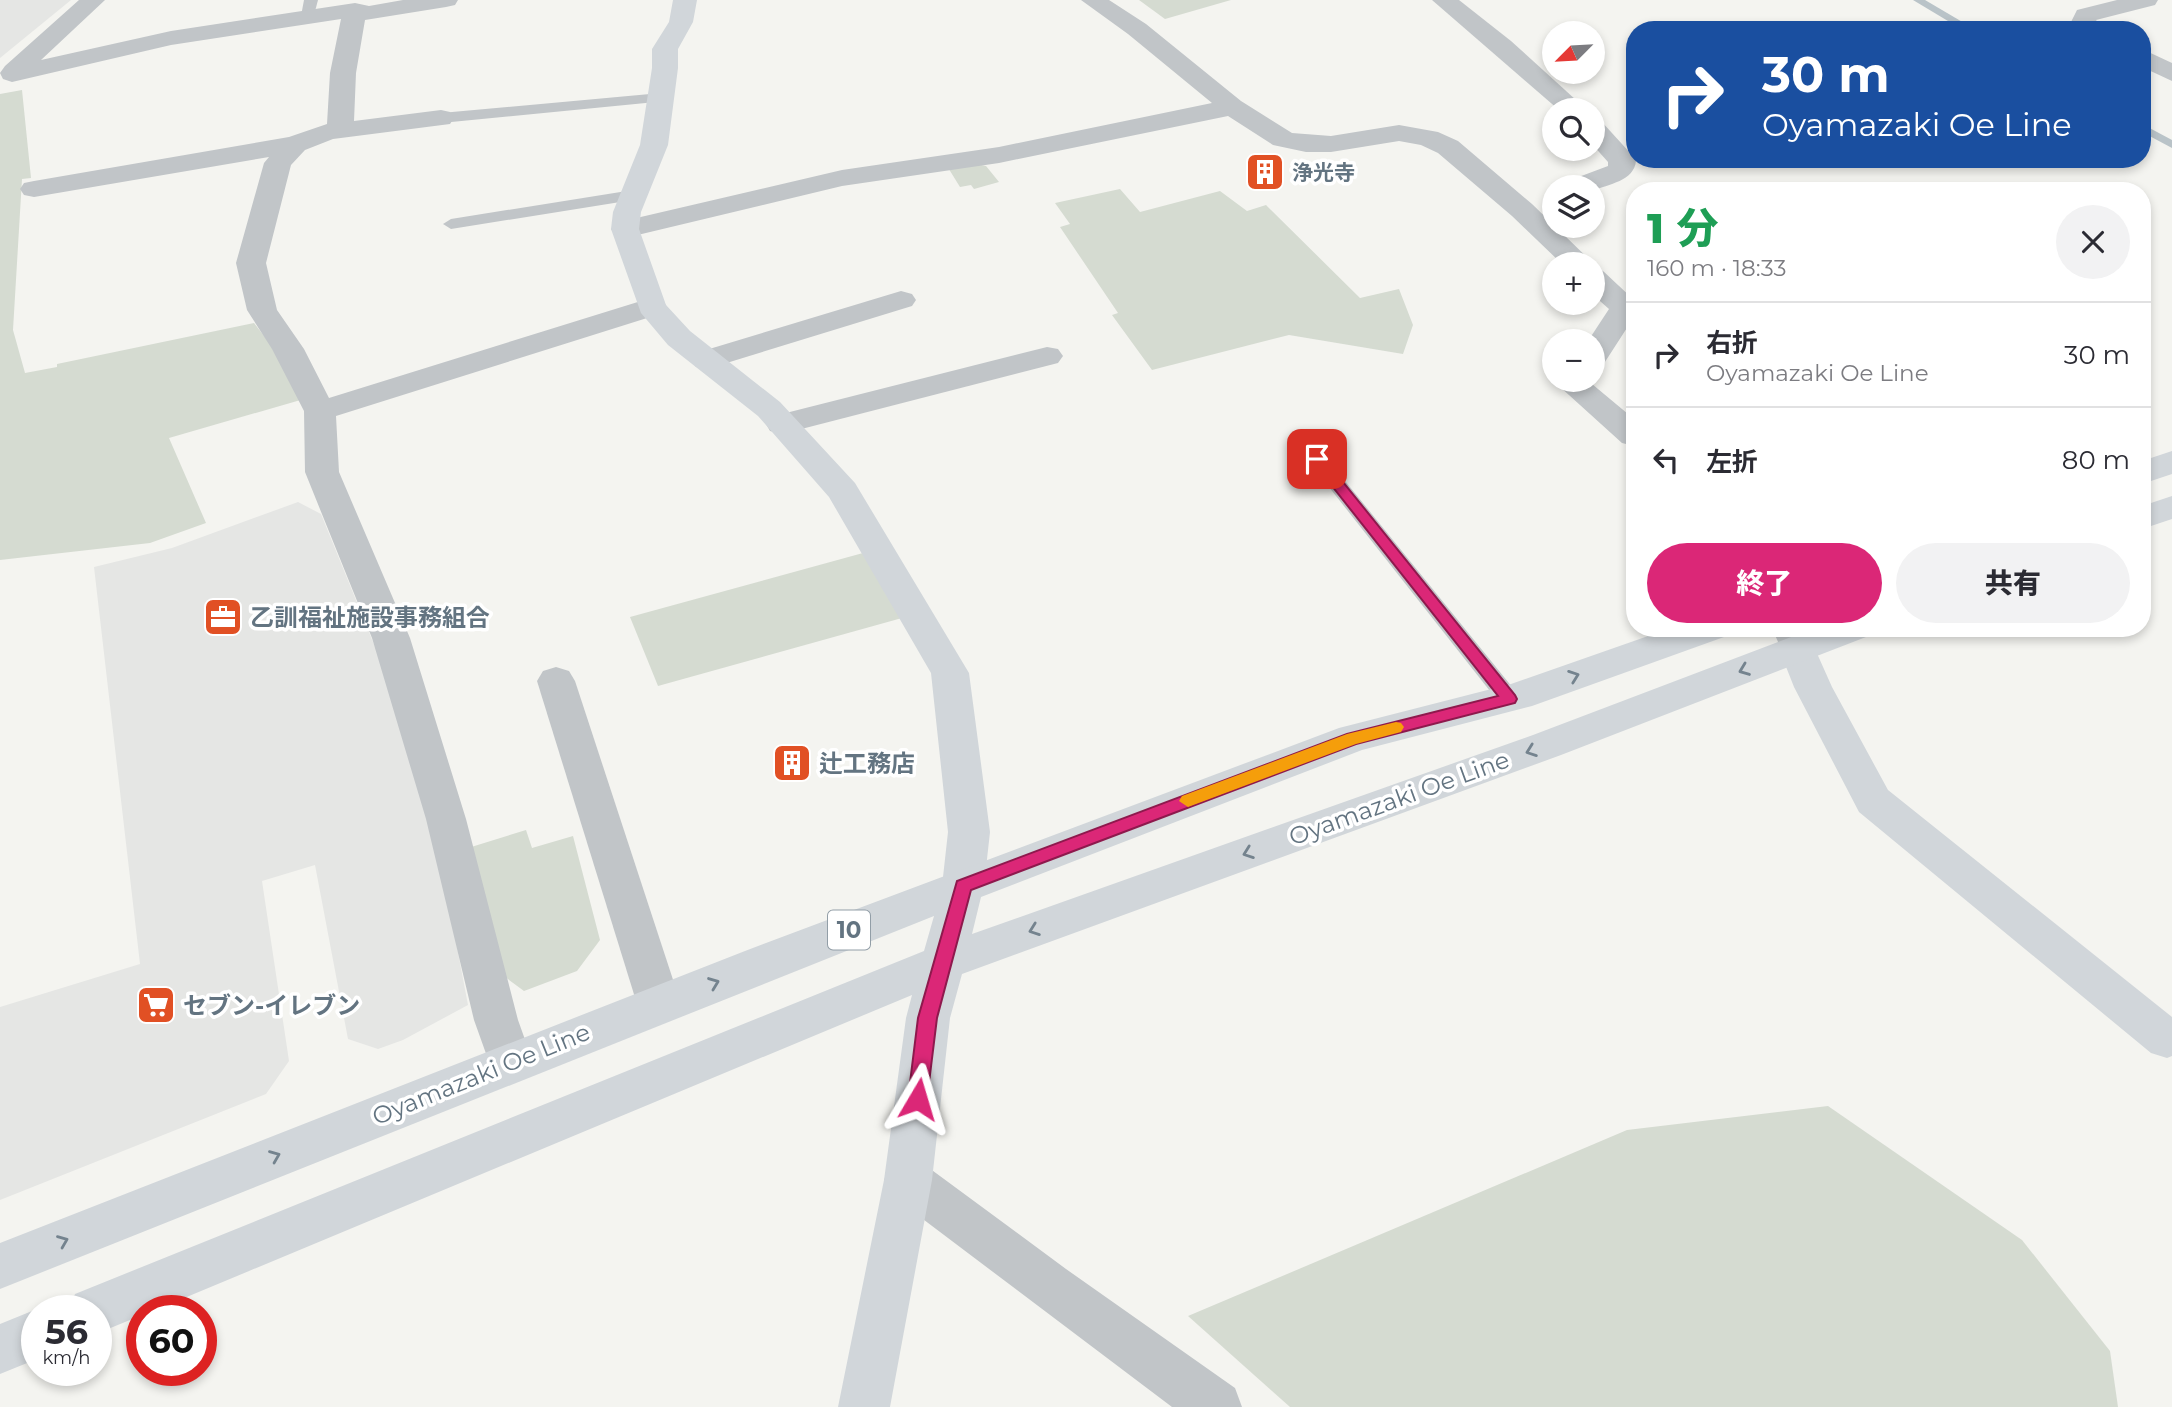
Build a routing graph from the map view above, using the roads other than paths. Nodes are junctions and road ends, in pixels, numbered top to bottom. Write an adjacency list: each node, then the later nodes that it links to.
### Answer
1 (93, 0): 12 (street)
2 (446, 0): 8 (street)
3 (685, 0): 13 (main road)
4 (1093, 0): 15 (street)
5 (1444, 0): 14 (street)
6 (2146, 0): 9 (street)
7 (309, 8): 8 (street); 12 (street)
8 (355, 10): 17 (street)
9 (2083, 21)
10 (2151, 62): 11 (street)
11 (2172, 73)
12 (6, 75)
13 (661, 98): 16 (lane); 22 (main road)
14 (1560, 98)
15 (1231, 107): 24 (street); 26 (street)
16 (441, 118): 17 (street)
17 (340, 130): 19 (street)
18 (1605, 142): 20 (street)
19 (295, 144): 21 (street); 35 (street)
20 (1605, 176)
21 (34, 189)
22 (633, 195): 25 (lane); 26 (main road)
23 (1542, 202): 24 (street)
24 (1522, 210): 27 (street)
25 (452, 224)
26 (625, 229): 30 (main road)
27 (1566, 252)
28 (1605, 290): 31 (street)
29 (901, 300): 33 (street)
30 (652, 307): 33 (main road); 35 (street)
31 (1605, 338)
32 (1047, 356): 36 (street)
33 (707, 360): 36 (main road)
34 (1582, 392): 37 (street)
35 (320, 411): 51 (street)
36 (782, 424): 47 (main road)
37 (1626, 429)
38 (1317, 459): 46 (lane)
39 (2172, 462): 40 (main road)
40 (2151, 470)
41 (2172, 507): 42 (main road)
42 (2151, 515)
43 (1685, 637): 46 (main road, Oyamazaki Oe Line / 10, one-way to 43)
44 (1794, 639): 48 (main road, Oyamazaki Oe Line, one-way to 48); 50 (main road)
45 (556, 681): 49 (street)
46 (1509, 699): 47 (main road, Oyamazaki Oe Line / 10)
47 (963, 886): 48 (main road); 49 (main road, Oyamazaki Oe Line / 10, one-way to 47)
48 (942, 963): 52 (main road); 54 (main road, Oyamazaki Oe Line)
49 (659, 1004): 51 (main road, Oyamazaki Oe Line / 10)
50 (2169, 1045)
51 (510, 1062): 53 (main road, Oyamazaki Oe Line / 10, one-way to 51)
52 (908, 1180): 57 (main road); 58 (street)
53 (0, 1266)
54 (112, 1303)
55 (21, 1340): 56 (main road)
56 (0, 1349)
57 (864, 1407)
58 (1216, 1407)

